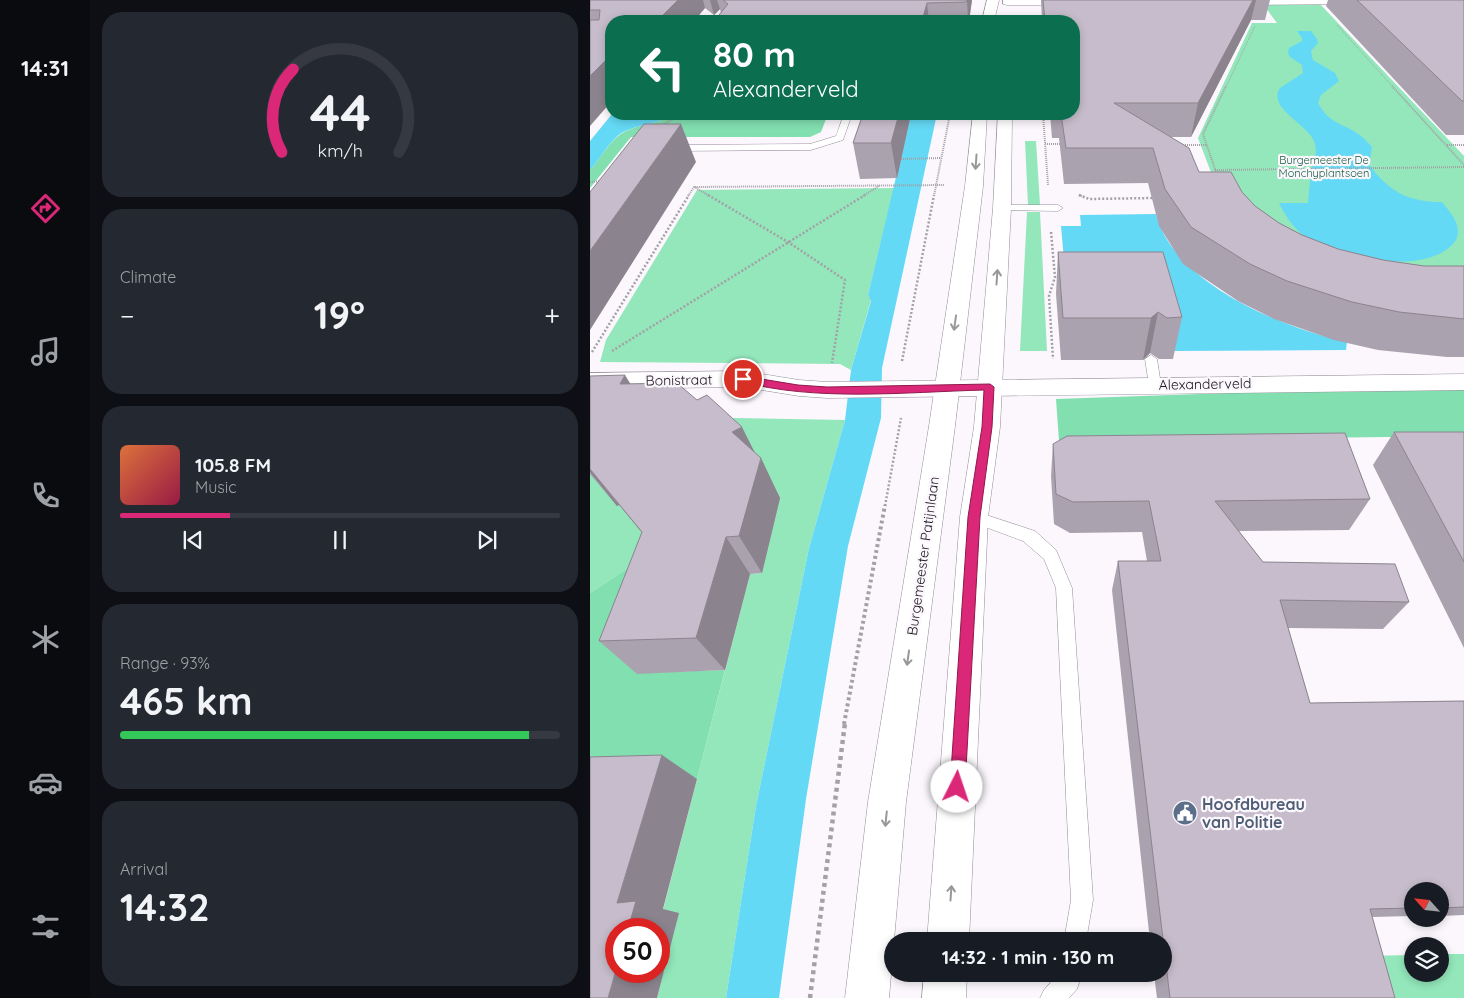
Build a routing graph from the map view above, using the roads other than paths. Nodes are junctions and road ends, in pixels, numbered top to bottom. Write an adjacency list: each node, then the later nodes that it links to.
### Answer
1 (993, 0): 6 (main road)
2 (1007, 1): 4 (main road); 7 (main road)
3 (1375, 1): 5 (main road)
4 (1094, 2)
5 (1222, 2)
6 (989, 15)
7 (1007, 15)
8 (846, 120): 11 (lane)
9 (980, 120): 19 (main road, Burgemeester Patijnlaan, one-way to 19)
10 (1005, 120): 12 (main road)
11 (658, 148)
12 (1002, 208): 13 (lane); 18 (main road, one-way to 12)
13 (1054, 208)
14 (1151, 360): 17 (lane)
15 (590, 381): 19 (main road, Bonistraat)
16 (1464, 382): 17 (main road, Alexanderveld)
17 (1155, 385): 18 (main road, Alexanderveld)
18 (990, 387): 19 (main road, Alexanderveld); 20 (main road)
19 (946, 388): 25 (main road, Burgemeester Patijnlaan, one-way to 25)
20 (974, 517): 21 (main road, one-way to 20); 22 (lane)
21 (949, 932)
22 (1077, 932)
23 (945, 982): 26 (main road)
24 (1069, 982): 27 (lane)
25 (867, 998)
26 (944, 998)
27 (1052, 998)

